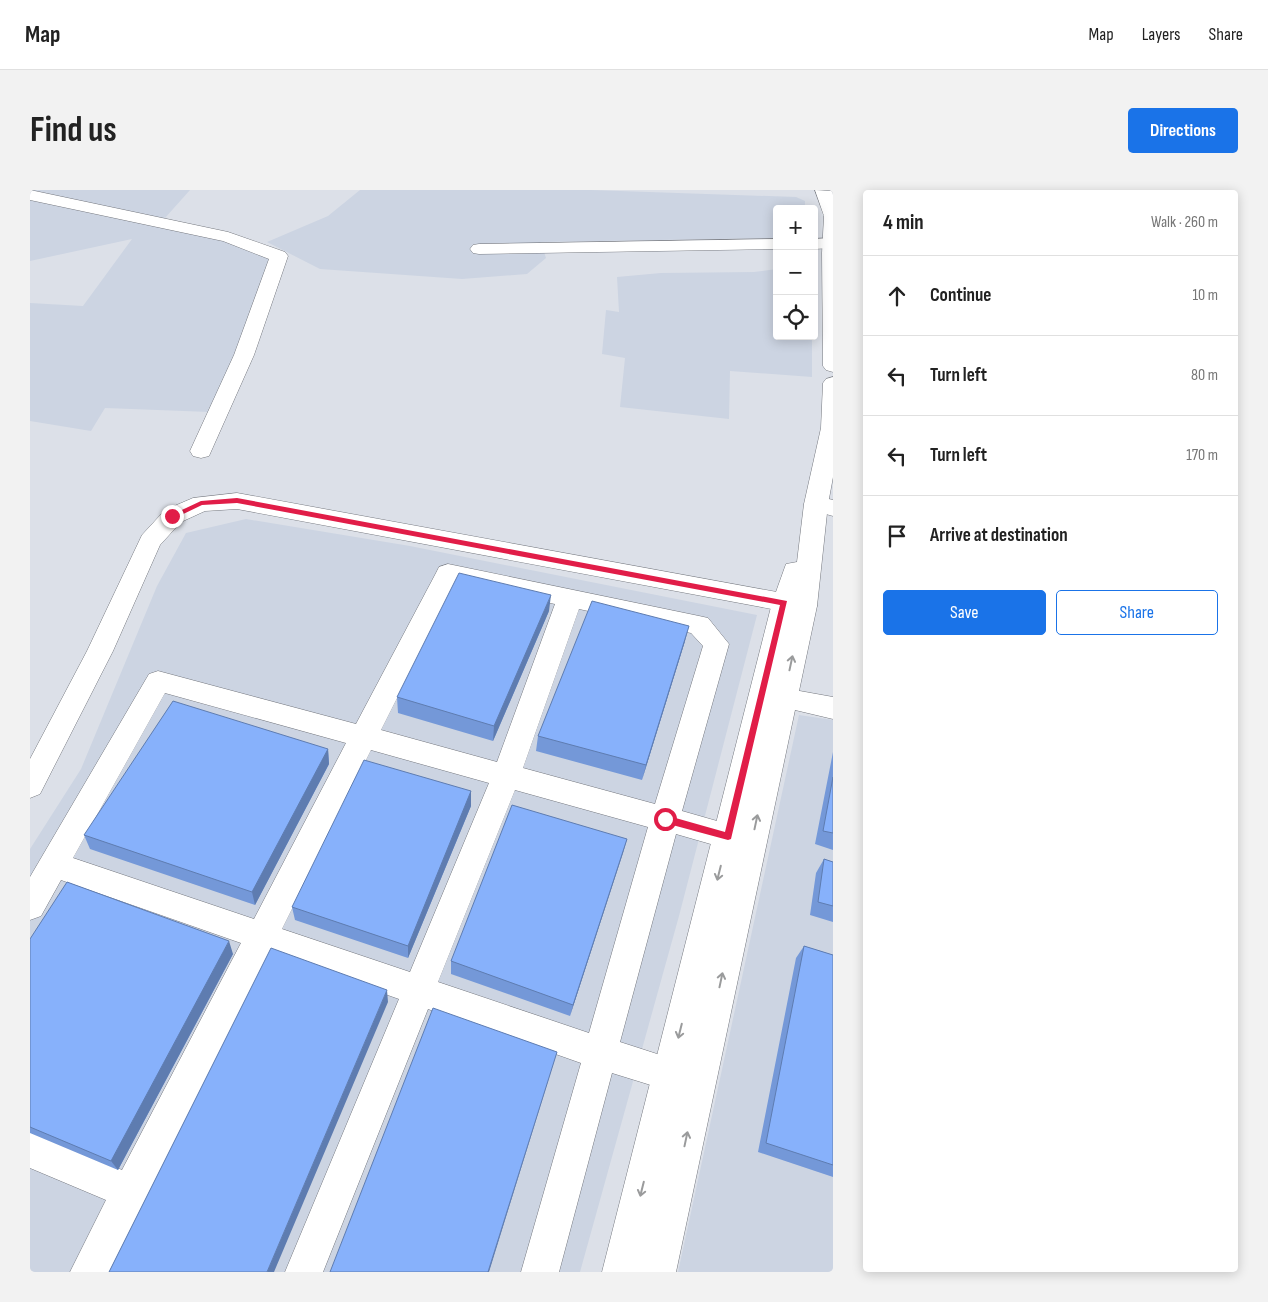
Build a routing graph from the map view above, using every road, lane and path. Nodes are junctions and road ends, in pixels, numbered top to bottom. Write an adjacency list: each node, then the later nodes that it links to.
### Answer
1 (824, 190): 3 (main road)
2 (30, 194): 10 (main road)
3 (833, 216): 5 (main road)
4 (773, 244): 6 (main road)
5 (823, 244): 7 (main road)
6 (479, 249)
7 (833, 348): 8 (main road)
8 (833, 366)
9 (833, 383): 11 (main road)
10 (201, 451)
11 (824, 506): 13 (main road)
12 (570, 598): 16 (main road); 17 (main road); 19 (main road)
13 (794, 605): 14 (main road, one-way to 13); 18 (main road); 20 (main road)
14 (783, 698): 15 (main road); 32 (main road, one-way to 14)
15 (833, 708)
16 (364, 737): 17 (main road); 21 (main road); 22 (main road)
17 (506, 776): 19 (main road); 23 (main road)
18 (30, 786)
19 (665, 819): 20 (main road); 24 (main road)
20 (728, 836): 25 (main road, one-way to 25)
21 (39, 885): 22 (main road)
22 (263, 936): 23 (main road); 27 (main road)
23 (420, 990): 24 (main road); 29 (main road)
24 (600, 1053): 25 (main road); 30 (main road)
25 (670, 1074): 31 (main road, one-way to 31)
26 (30, 1150): 27 (main road)
27 (130, 1192): 28 (main road)
28 (89, 1272)
29 (304, 1272)
30 (540, 1272)
31 (622, 1272)
32 (657, 1272)

